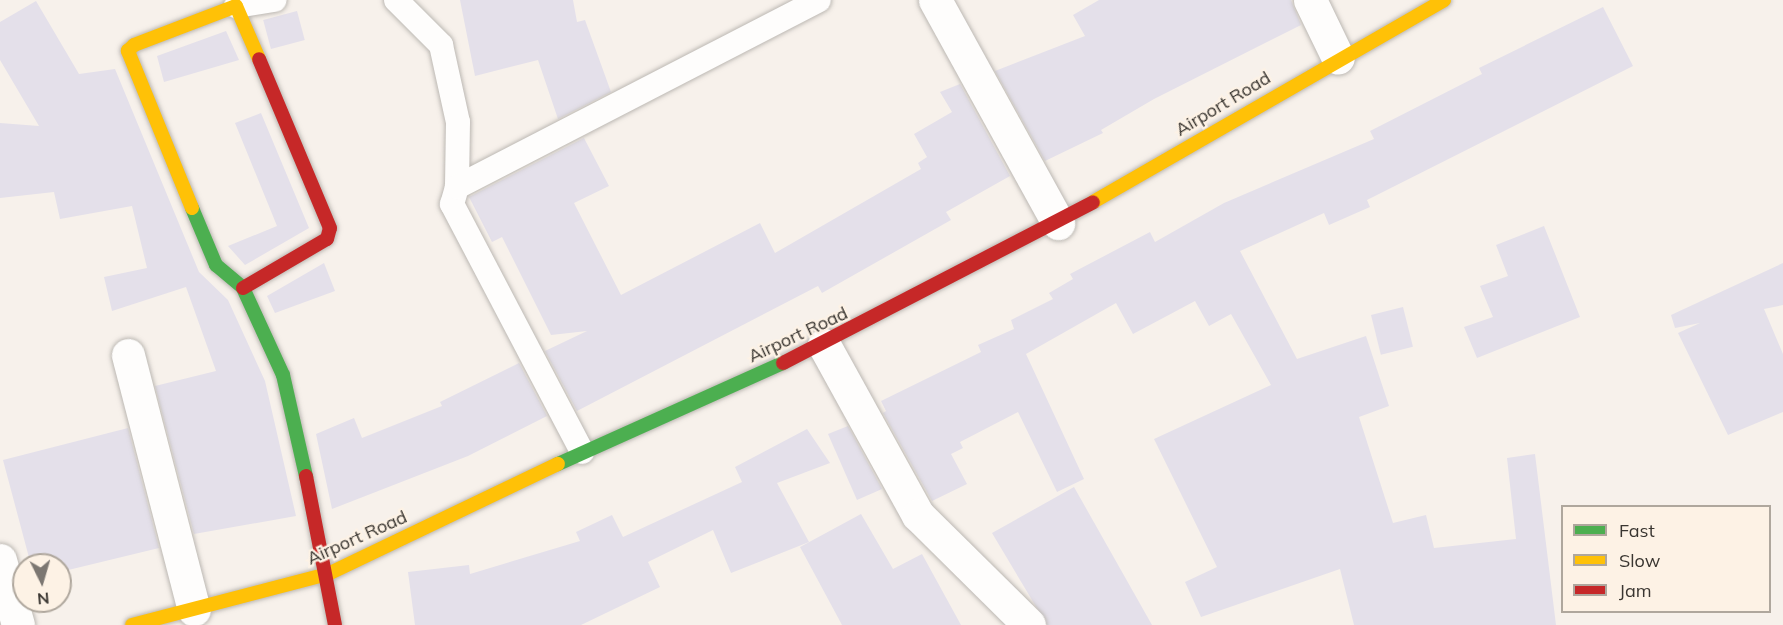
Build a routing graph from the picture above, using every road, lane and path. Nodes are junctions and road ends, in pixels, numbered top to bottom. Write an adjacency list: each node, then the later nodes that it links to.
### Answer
1 (275, 0): 7 (lane)
2 (396, 0): 9 (lane)
3 (819, 0): 9 (lane)
4 (935, 0): 10 (street)
5 (1310, 0): 8 (street)
6 (1444, 0): 8 (street, Airport Road)
7 (236, 6): 11 (street); 11 (street)
8 (1338, 57): 10 (street, Airport Road)
9 (457, 187): 14 (lane)
10 (1058, 223): 12 (street, Airport Road)
11 (243, 288): 16 (street)
12 (824, 345): 14 (street, Airport Road); 18 (street)
13 (128, 355): 17 (street)
14 (582, 452): 16 (street, Airport Road)
15 (0, 560): 19 (street)
16 (328, 574): 17 (street, Airport Road); 21 (street)
17 (194, 610): 20 (street, Airport Road)
18 (1021, 621)
19 (18, 625)
20 (132, 625)
21 (335, 625)

